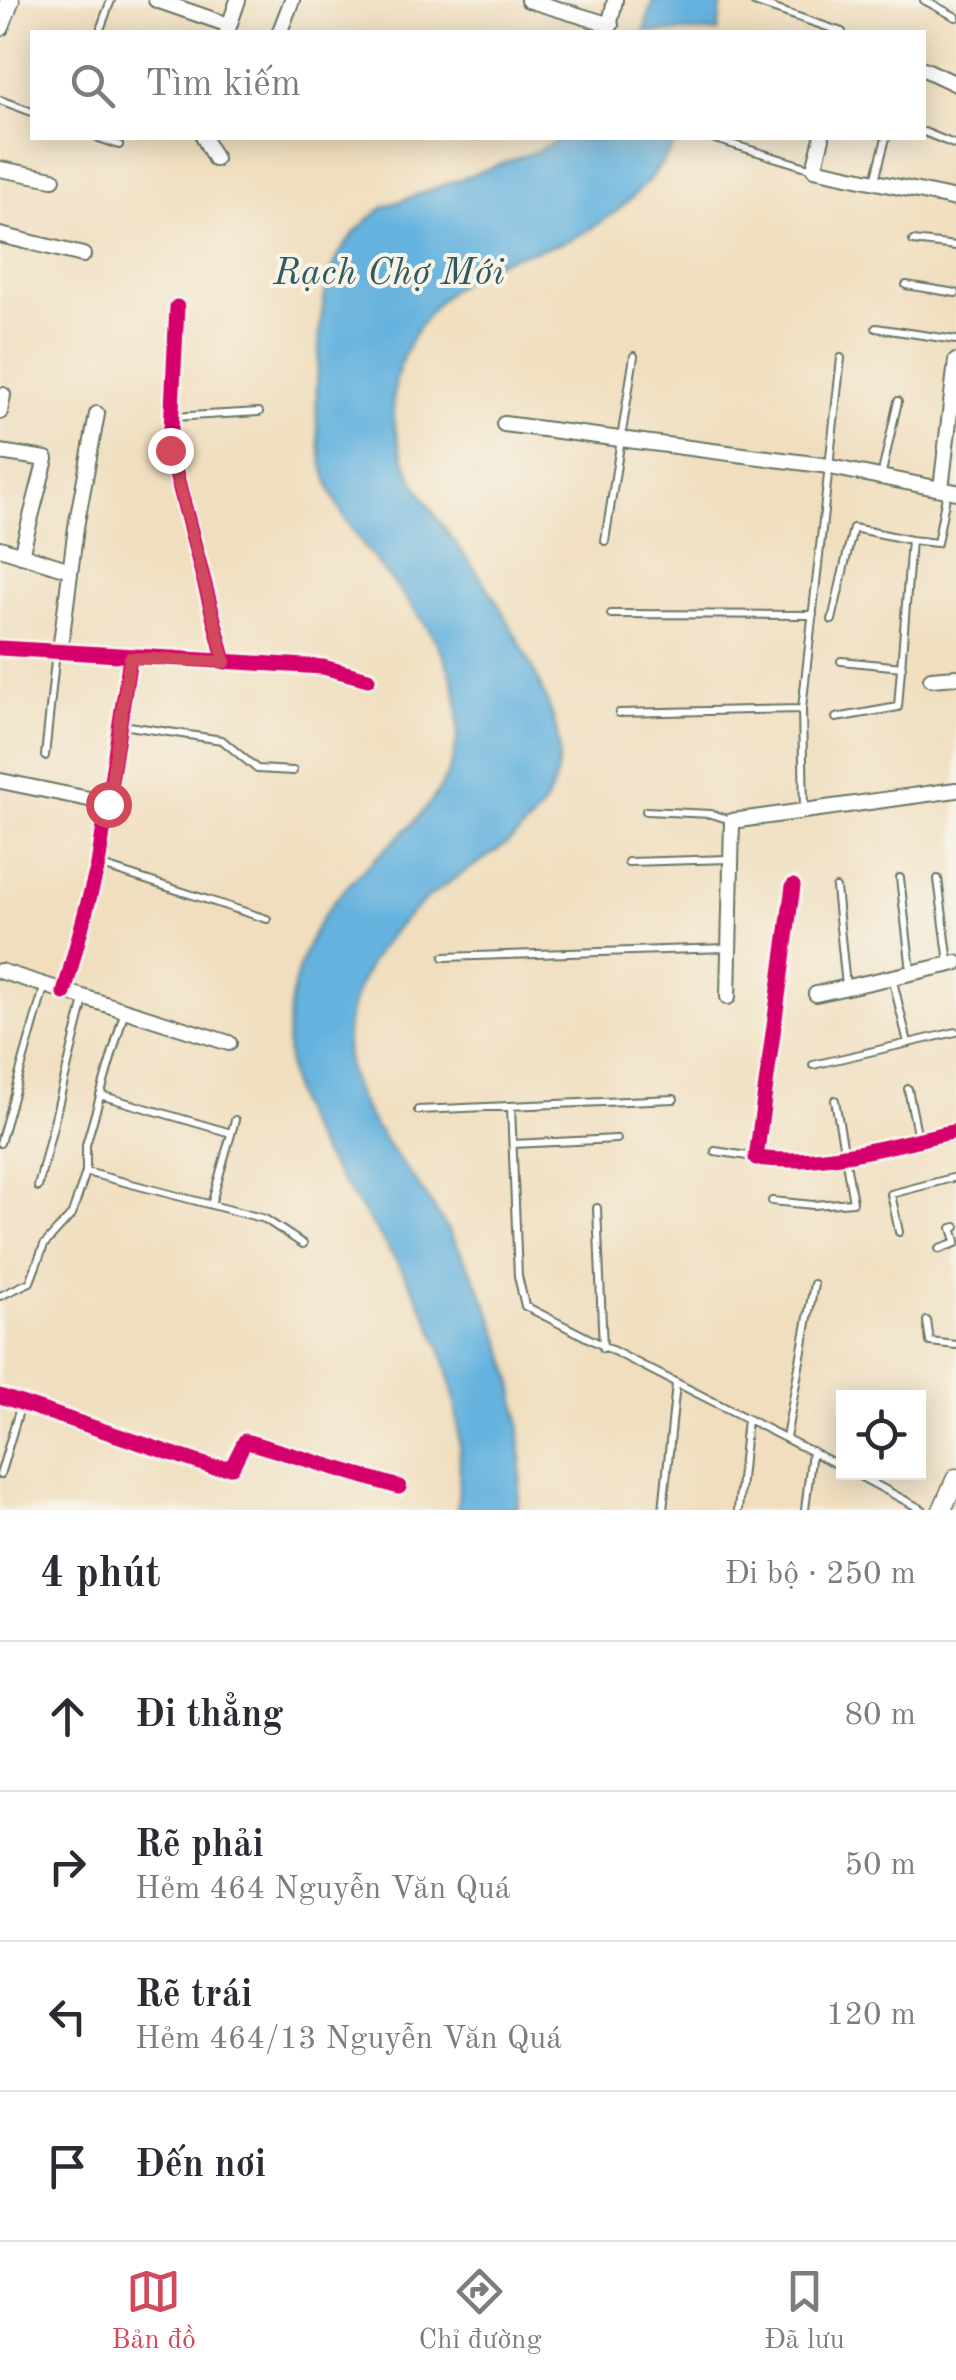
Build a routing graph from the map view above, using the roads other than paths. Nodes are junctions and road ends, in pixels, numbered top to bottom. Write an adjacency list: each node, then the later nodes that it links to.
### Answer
1 (10, 0): 12 (main road)
2 (112, 0): 11 (lane)
3 (156, 0): 13 (street)
4 (238, 0): 13 (street)
5 (292, 0): 15 (street)
6 (528, 0): 14 (street)
7 (616, 0): 14 (street)
8 (924, 0): 10 (lane)
9 (754, 2): 16 (lane)
10 (956, 18)
11 (101, 27)
12 (0, 28)
13 (228, 29)
14 (609, 29)
15 (280, 30)
16 (836, 30)
17 (926, 70): 18 (street)
18 (956, 84)
19 (0, 100): 20 (lane)
20 (30, 111)
21 (926, 133): 28 (lane)
22 (105, 140): 27 (lane)
23 (205, 140): 29 (street)
24 (718, 140): 31 (lane)
25 (821, 140): 31 (street)
26 (885, 140): 33 (lane)
27 (120, 145)
28 (956, 145)
29 (214, 159)
30 (0, 169): 32 (street)
31 (814, 169): 33 (street)
32 (53, 179)
33 (874, 183): 34 (street)
34 (956, 199)
35 (0, 235): 38 (street)
36 (914, 240): 37 (lane)
37 (956, 246)
38 (83, 255)
39 (906, 285): 40 (lane)
40 (956, 293)
41 (177, 308): 52 (street)
42 (876, 328): 43 (lane)
43 (956, 340)
44 (634, 356): 54 (lane)
45 (841, 358): 56 (lane)
46 (956, 361): 58 (street)
47 (3, 395): 49 (street)
48 (898, 402): 57 (lane)
49 (0, 412)
50 (260, 412): 52 (lane)
51 (97, 414): 63 (street)
52 (171, 417): 71 (street)
53 (504, 424): 54 (street)
54 (621, 440): 56 (street); 60 (lane)
55 (0, 452): 62 (street)
56 (832, 467): 57 (street); 65 (lane)
57 (881, 478): 58 (street)
58 (948, 490): 59 (lane)
59 (911, 540): 66 (lane); 72 (lane)
60 (605, 541)
61 (0, 548): 62 (street)
62 (21, 556): 63 (street)
63 (70, 570): 68 (street)
64 (611, 614): 65 (lane)
65 (812, 614): 76 (lane)
66 (832, 620)
67 (0, 648): 68 (street)
68 (58, 650): 69 (street); 80 (lane)
69 (130, 658): 71 (street); 79 (street)
70 (840, 661): 72 (lane)
71 (225, 662): 74 (street)
72 (902, 668): 78 (lane)
73 (956, 676): 75 (street)
74 (368, 679)
75 (931, 679)
76 (802, 709): 77 (lane); 86 (lane)
77 (618, 713)
78 (836, 718)
79 (121, 725): 81 (lane); 84 (street)
80 (45, 756)
81 (293, 770)
82 (1, 781): 84 (street)
83 (956, 790): 86 (street)
84 (108, 804): 90 (street)
85 (646, 811): 87 (lane)
86 (804, 812): 87 (street)
87 (732, 821): 88 (street)
88 (729, 860): 89 (lane); 96 (street)
89 (628, 862)
90 (98, 865): 95 (lane); 104 (street)
91 (900, 878): 100 (lane)
92 (938, 880): 98 (lane)
93 (793, 886): 128 (street)
94 (836, 888): 103 (lane)
95 (267, 919)
96 (728, 948): 97 (lane); 106 (street)
97 (444, 957)
98 (953, 963): 100 (street)
99 (0, 971): 102 (street)
100 (912, 973): 101 (street)
101 (892, 977): 103 (street); 111 (lane)
102 (44, 986): 104 (street); 124 (lane)
103 (846, 987): 105 (street)
104 (64, 993): 107 (street)
105 (816, 994)
106 (728, 997)
107 (85, 999): 108 (street); 131 (lane)
108 (124, 1012): 110 (street); 114 (lane)
109 (956, 1032): 111 (lane)
110 (229, 1043)
111 (908, 1043): 112 (lane)
112 (813, 1066)
113 (908, 1089): 123 (lane)
114 (100, 1095): 121 (lane); 129 (lane)
115 (674, 1100): 117 (lane)
116 (835, 1100): 127 (lane)
117 (511, 1107): 118 (lane); 125 (lane)
118 (418, 1110)
119 (235, 1120): 121 (lane)
120 (956, 1130): 123 (street)
121 (231, 1133): 133 (lane)
122 (617, 1138): 125 (lane)
123 (918, 1139): 127 (street)
124 (0, 1143)
125 (513, 1144): 144 (lane)
126 (716, 1150): 128 (lane)
127 (844, 1156): 128 (street); 132 (lane)
128 (756, 1158)
129 (86, 1172): 133 (lane); 141 (lane)
130 (956, 1177): 136 (lane)
131 (38, 1187)
132 (772, 1200)
133 (211, 1205): 138 (lane)
134 (597, 1208): 144 (lane)
135 (956, 1227): 137 (lane)
136 (899, 1232)
137 (956, 1242): 139 (lane)
138 (303, 1244)
139 (939, 1250)
140 (814, 1284): 149 (lane)
141 (0, 1296)
142 (927, 1321): 143 (lane)
143 (956, 1345)
144 (603, 1348): 145 (lane)
145 (676, 1384): 148 (lane); 156 (lane)
146 (0, 1396): 147 (street)
147 (21, 1403): 152 (lane); 155 (street)
148 (747, 1419): 149 (lane); 157 (lane)
149 (786, 1438): 150 (lane)
150 (812, 1451): 151 (lane); 158 (lane)
151 (836, 1464)
152 (0, 1475)
153 (956, 1478): 160 (main road)
154 (867, 1480): 159 (lane)
155 (399, 1487)
156 (663, 1510)
157 (738, 1510)
158 (805, 1510)
159 (923, 1510)
160 (942, 1510)

